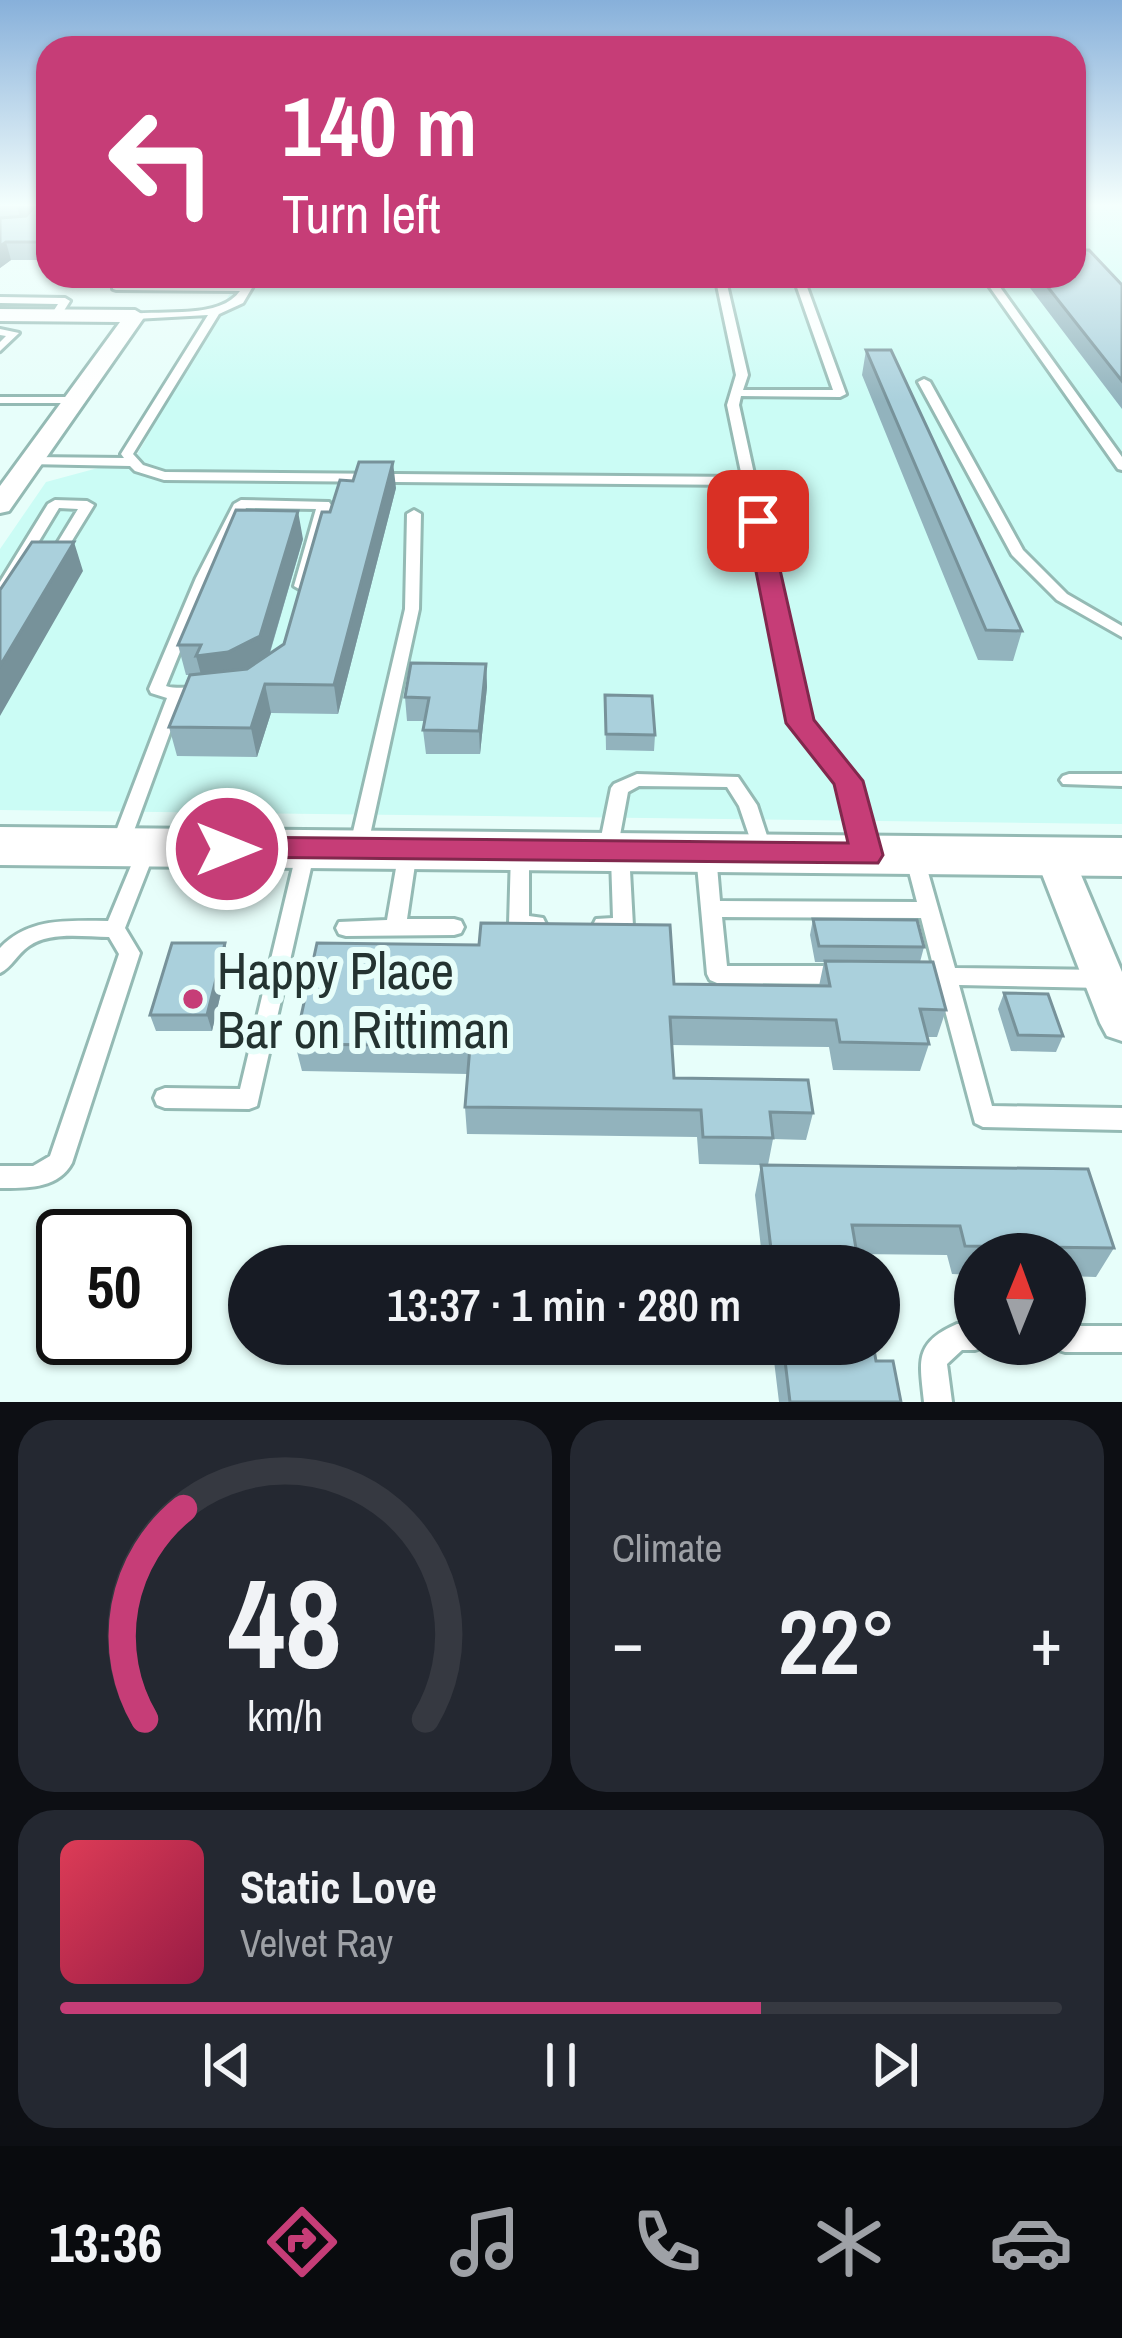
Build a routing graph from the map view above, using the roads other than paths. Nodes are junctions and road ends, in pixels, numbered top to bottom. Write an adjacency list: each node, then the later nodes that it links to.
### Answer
1 (246, 288): 6 (lane)
2 (723, 288): 13 (lane)
3 (802, 288): 13 (lane)
4 (996, 288): 18 (lane)
5 (0, 300): 8 (lane)
6 (215, 312): 9 (lane); 17 (lane)
7 (0, 315): 8 (street)
8 (56, 316): 9 (street)
9 (135, 316): 15 (street)
10 (0, 332): 11 (lane)
11 (0, 348)
12 (923, 382): 25 (lane)
13 (736, 393): 19 (lane)
14 (0, 400): 15 (lane)
15 (74, 400): 16 (street)
16 (31, 461): 17 (lane); 20 (street)
17 (134, 462): 19 (lane)
18 (1122, 466)
19 (749, 481): 38 (lane)
20 (0, 505)
21 (414, 514): 33 (lane)
22 (25, 553): 22 (lane); 23 (lane)
23 (0, 594)
24 (295, 608): 27 (lane)
25 (1122, 632)
26 (214, 693): 27 (lane)
27 (176, 695): 31 (lane)
28 (1069, 780): 29 (lane)
29 (1122, 780)
30 (0, 847): 31 (main road)
31 (133, 848): 32 (main road); 46 (lane)
32 (306, 849): 33 (main road); 52 (lane)
33 (383, 850): 34 (main road); 43 (lane)
34 (520, 852): 35 (main road); 35 (lane)
35 (613, 852): 36 (main road); 37 (lane)
36 (706, 854): 37 (main road); 41 (lane)
37 (764, 854): 38 (main road)
38 (891, 855): 39 (main road); 42 (lane)
39 (1054, 856): 40 (main road); 50 (street)
40 (1122, 857)
41 (711, 908): 42 (lane); 48 (lane)
42 (929, 910): 49 (lane)
43 (396, 927): 44 (lane); 45 (lane)
44 (454, 927)
45 (346, 928)
46 (116, 929): 47 (lane); 54 (lane)
47 (0, 965)
48 (855, 975)
49 (935, 976): 50 (lane); 53 (lane)
50 (1103, 979): 51 (street)
51 (1122, 1024)
52 (165, 1099)
53 (1122, 1119)
54 (0, 1178)
55 (1086, 1339): 56 (lane)
56 (1122, 1339)
57 (954, 1340): 58 (lane)
58 (938, 1402)

